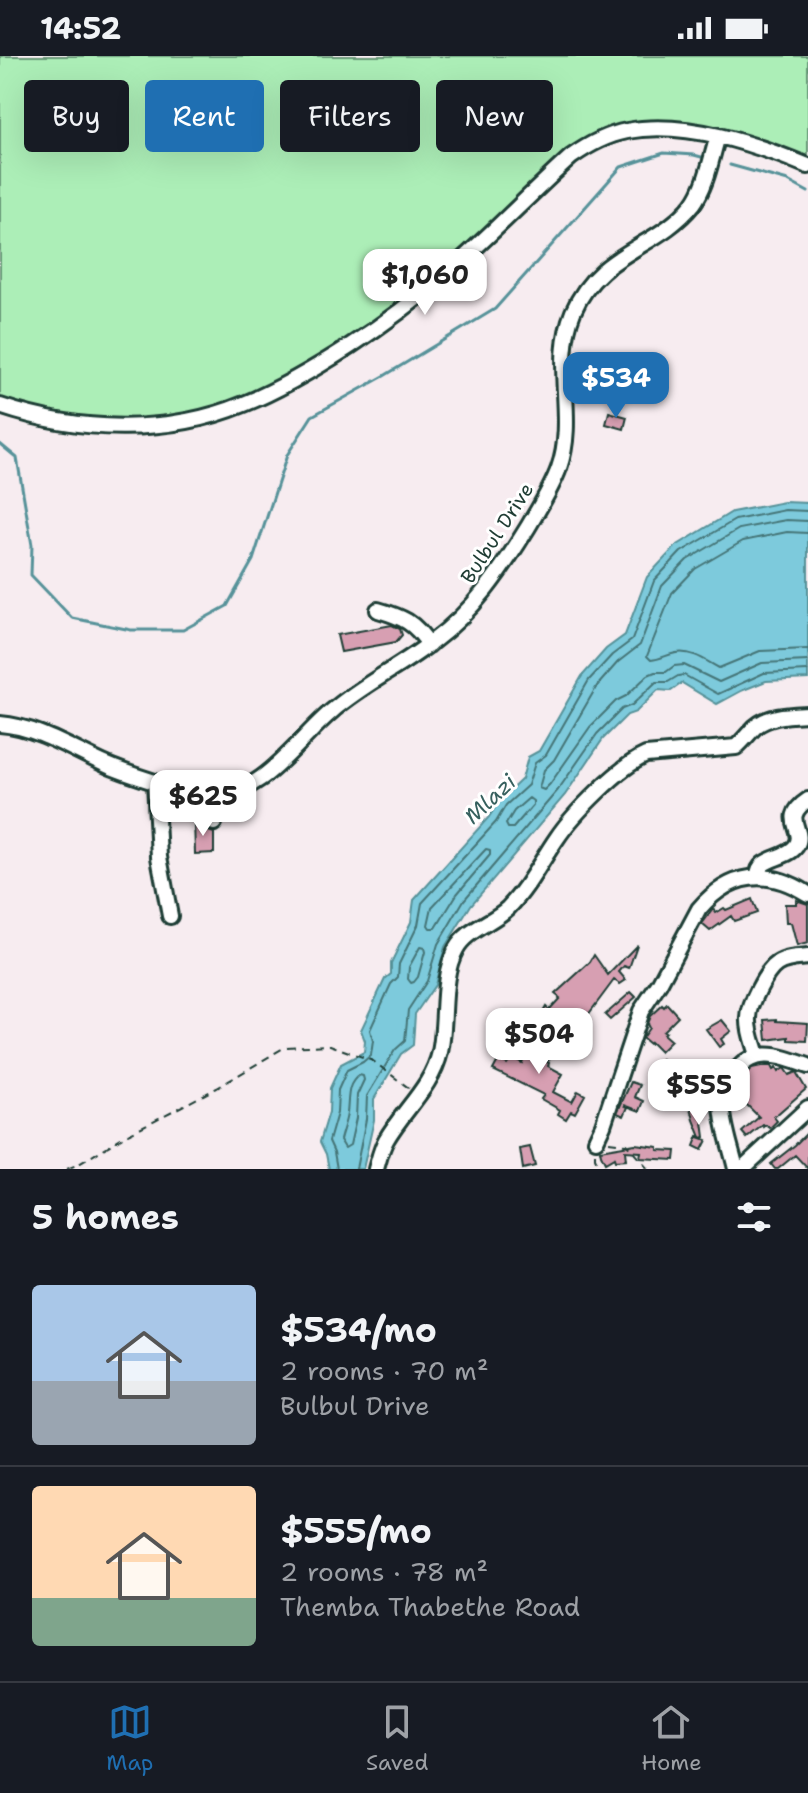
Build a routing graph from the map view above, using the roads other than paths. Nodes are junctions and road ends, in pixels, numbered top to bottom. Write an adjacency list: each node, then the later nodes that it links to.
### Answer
1 (718, 136): 2 (street); 3 (street); 5 (street, Bulbul Drive)
2 (808, 166)
3 (0, 406)
4 (378, 610): 5 (street)
5 (429, 645): 9 (street, Bulbul Drive)
6 (808, 714): 20 (street)
7 (0, 724): 8 (street, Bulbul Drive)
8 (155, 782): 9 (street, Bulbul Drive); 14 (street)
9 (204, 795): 11 (street)
10 (808, 800): 12 (street)
11 (214, 823)
12 (758, 877): 13 (street); 19 (street)
13 (808, 894)
14 (170, 916)
15 (808, 957): 16 (street)
16 (757, 1055): 17 (street); 21 (street)
17 (808, 1066)
18 (808, 1108): 22 (street)
19 (596, 1140)
20 (376, 1169)
21 (736, 1169)
22 (742, 1169)

